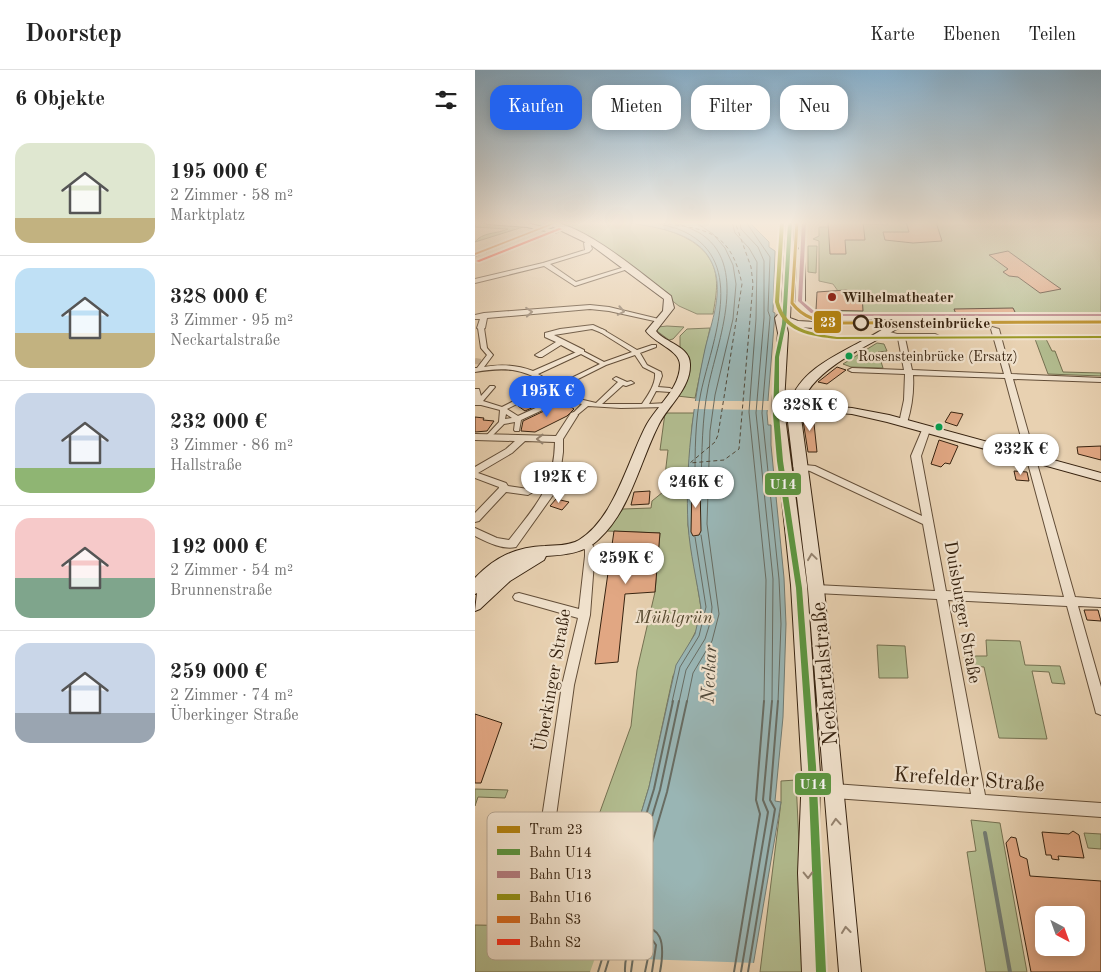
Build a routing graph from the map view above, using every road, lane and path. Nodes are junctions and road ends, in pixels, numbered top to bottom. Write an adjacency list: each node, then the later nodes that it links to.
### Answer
1 (545, 264): 6 (street); 7 (street)
2 (623, 264): 5 (main road)
3 (788, 264): 16 (main road, Neckartalstraße)
4 (801, 264): 13 (main road)
5 (629, 268): 7 (street); 8 (main road)
6 (475, 281)
7 (575, 284): 9 (street)
8 (657, 290): 17 (main road); 17 (main road)
9 (574, 292)
10 (598, 308): 11 (street, one-way to 10); 17 (street, one-way to 17); 19 (street)
11 (484, 315): 12 (street); 20 (street)
12 (475, 317)
13 (879, 318): 14 (main road); 18 (main road)
14 (911, 318): 15 (main road); 18 (main road)
15 (1101, 318)
16 (784, 319): 18 (main road); 52 (main road, Neckartalstraße)
17 (659, 320): 51 (main road)
18 (899, 324): 23 (main road)
19 (593, 327): 22 (street); 26 (street)
20 (481, 328): 34 (street)
21 (995, 329): 38 (street)
22 (602, 331): 29 (street)
23 (886, 332): 24 (street); 52 (main road)
24 (901, 336): 25 (street); 36 (street)
25 (935, 336)
26 (561, 342): 28 (street); 30 (street)
27 (654, 346): 29 (street)
28 (581, 352): 32 (street); 37 (street)
29 (637, 353): 32 (street); 43 (street)
30 (539, 355)
31 (504, 358): 33 (street)
32 (604, 364): 41 (street)
33 (491, 366): 34 (street); 37 (street)
34 (477, 369)
35 (852, 370): 36 (street)
36 (910, 372): 38 (street); 57 (street)
37 (534, 373): 41 (street)
38 (1009, 377): 39 (street); 64 (street)
39 (1101, 380)
40 (631, 382): 49 (street)
41 (554, 386): 46 (street); 53 (street)
42 (492, 387): 47 (street)
43 (654, 389): 45 (street); 50 (street)
44 (477, 390): 47 (street)
45 (670, 390)
46 (567, 396): 48 (street); 55 (street)
47 (476, 403): 53 (street)
48 (587, 403): 49 (street); 54 (street)
49 (599, 404): 50 (street)
50 (645, 405): 51 (street)
51 (667, 406): 73 (main road)
52 (785, 406): 57 (main road); 65 (main road, Neckartalstraße); 88 (main road, Neckartalstraße, one-way to 88)
53 (503, 409): 55 (street); 56 (street)
54 (574, 415): 63 (street)
55 (518, 419): 56 (street); 58 (street)
56 (502, 422): 61 (street)
57 (903, 423): 59 (main road)
58 (517, 430)
59 (926, 430): 64 (main road); 71 (street, Duisburger Straße)
60 (475, 436): 61 (street)
61 (488, 438): 62 (street)
62 (522, 439): 63 (street, one-way to 62); 66 (street)
63 (559, 439): 74 (street)
64 (1032, 458): 67 (main road); 79 (street)
65 (798, 466): 71 (street); 76 (main road, Neckartalstraße, one-way to 65)
66 (475, 473): 68 (street)
67 (1101, 477)
68 (504, 489): 69 (street); 70 (street)
69 (528, 492)
70 (475, 519)
71 (929, 523): 77 (street, Duisburger Straße)
72 (475, 532): 74 (street)
73 (585, 543): 74 (main road); 82 (street, Überkinger Straße)
74 (519, 553): 75 (main road)
75 (481, 583): 81 (main road)
76 (816, 589): 77 (street); 84 (main road, Neckartalstraße)
77 (941, 594): 79 (street); 85 (street, Duisburger Straße)
78 (519, 596): 82 (street)
79 (1071, 602): 80 (street); 83 (street)
80 (1101, 603)
81 (475, 605)
82 (583, 615): 87 (street, Überkinger Straße)
83 (1101, 709)
84 (834, 791): 85 (street, Krefelder Straße); 89 (main road, Neckartalstraße, one-way to 84)
85 (979, 801): 86 (street, Krefelder Straße)
86 (1101, 810)
87 (551, 812)
88 (813, 972)
89 (851, 972)

